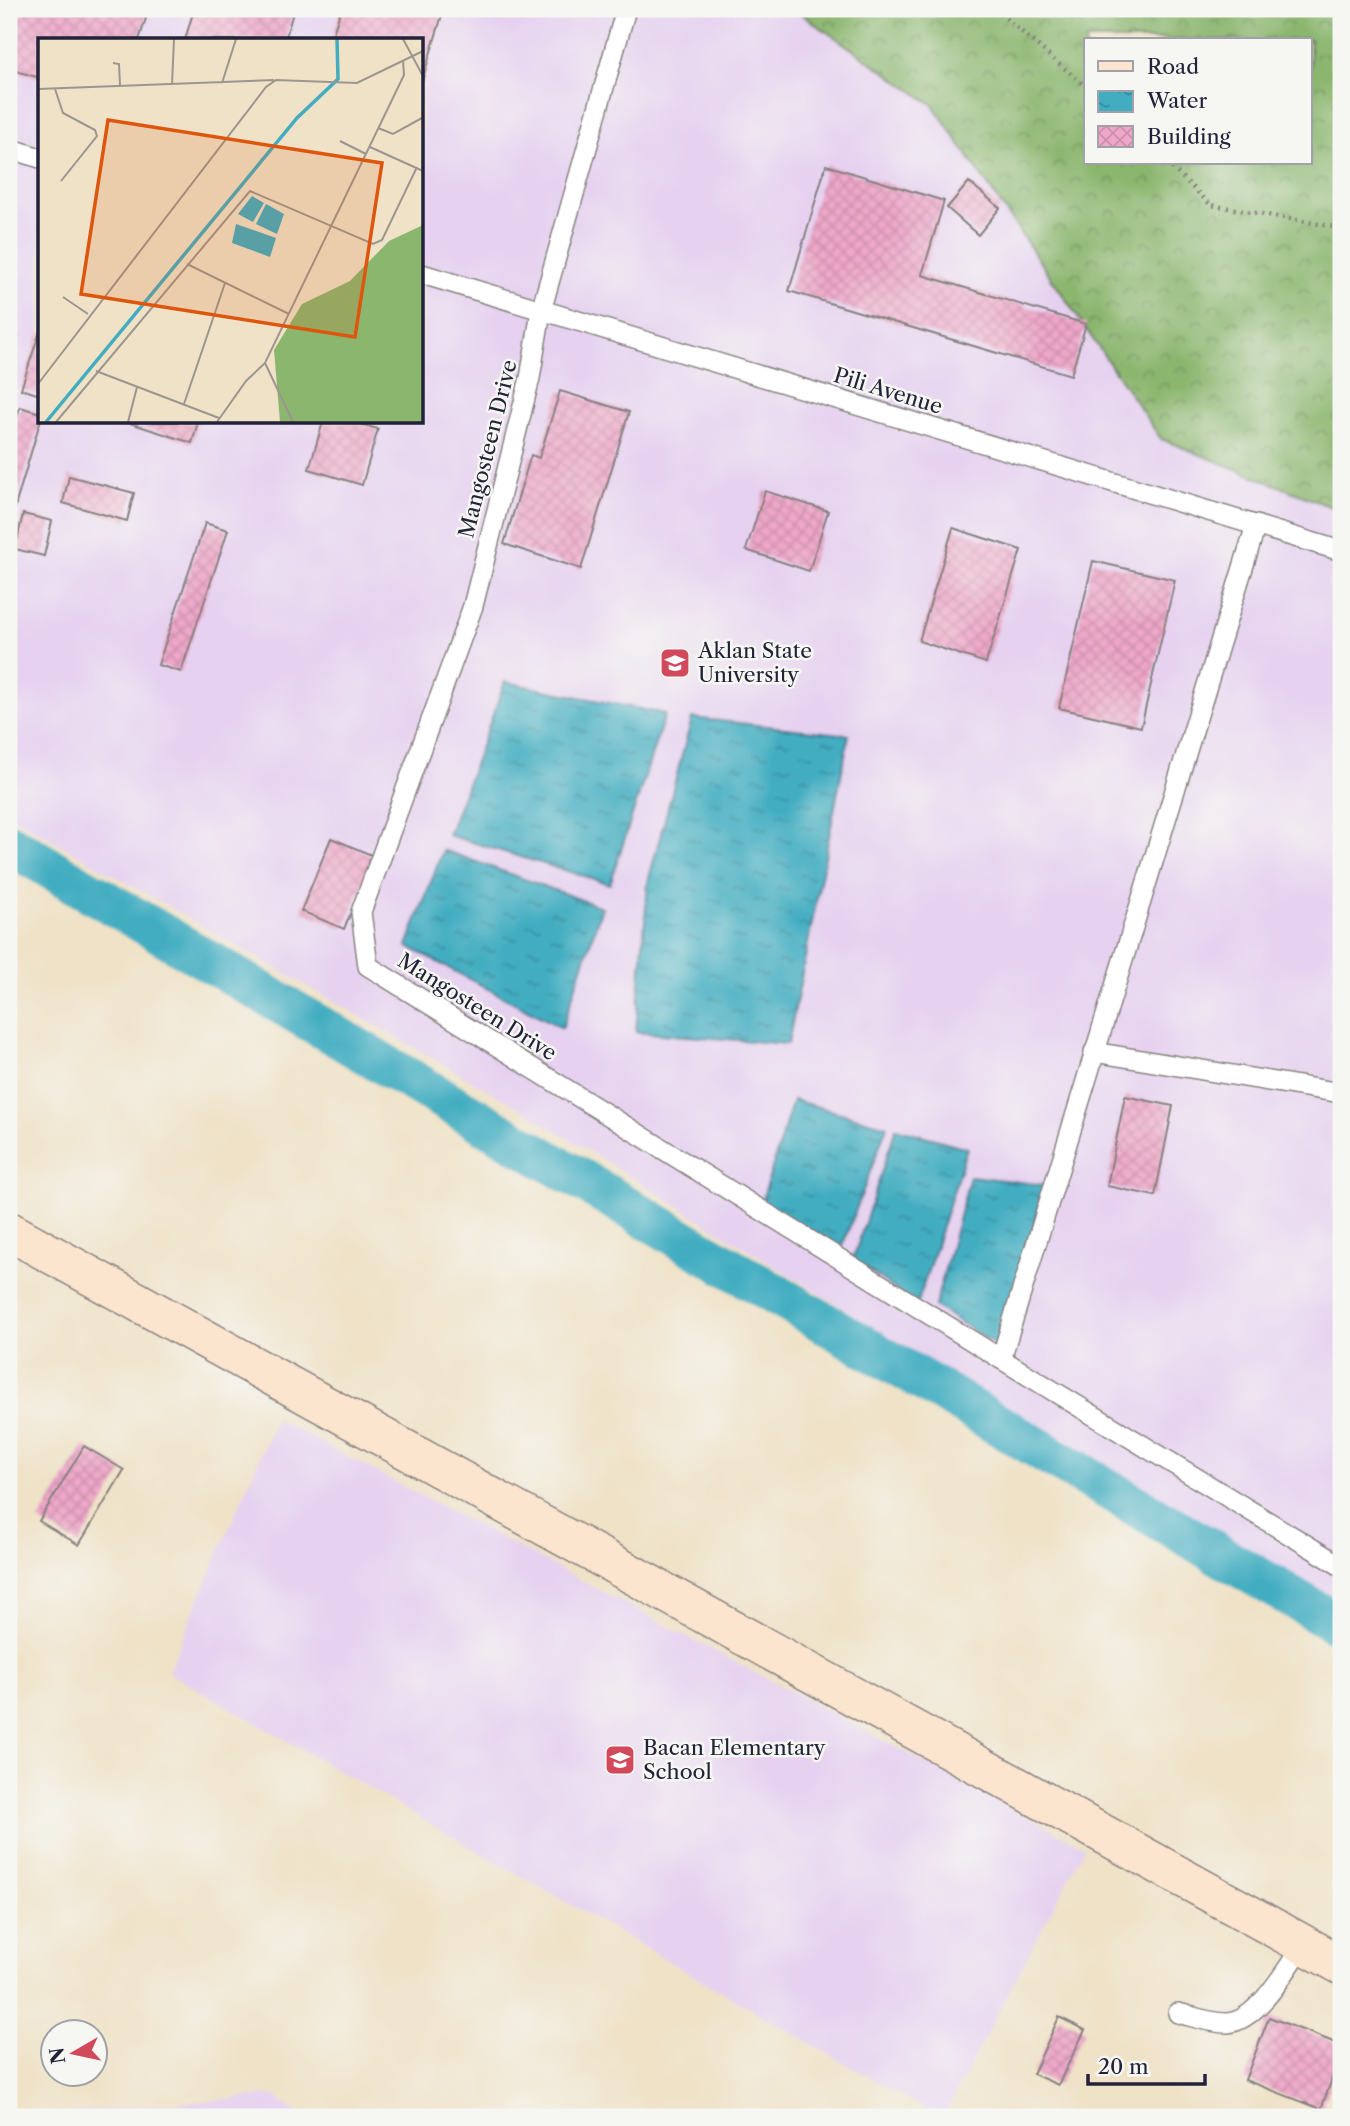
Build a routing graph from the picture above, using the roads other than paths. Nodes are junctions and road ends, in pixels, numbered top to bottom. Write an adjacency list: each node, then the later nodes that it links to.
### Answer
1 (626, 9): 5 (lane)
2 (9, 148): 3 (lane)
3 (38, 157)
4 (424, 275): 5 (lane, Pili Avenue)
5 (541, 311): 6 (lane, Pili Avenue); 11 (lane, Mangosteen Drive)
6 (1256, 525): 7 (lane, Pili Avenue); 8 (lane)
7 (1341, 551)
8 (1094, 1052): 9 (lane); 11 (lane)
9 (1341, 1093)
10 (9, 1231): 13 (main road)
11 (1001, 1359): 12 (lane)
12 (1341, 1566)
13 (1303, 1945): 14 (main road); 15 (lane)
14 (1341, 1965)
15 (1178, 2013)

